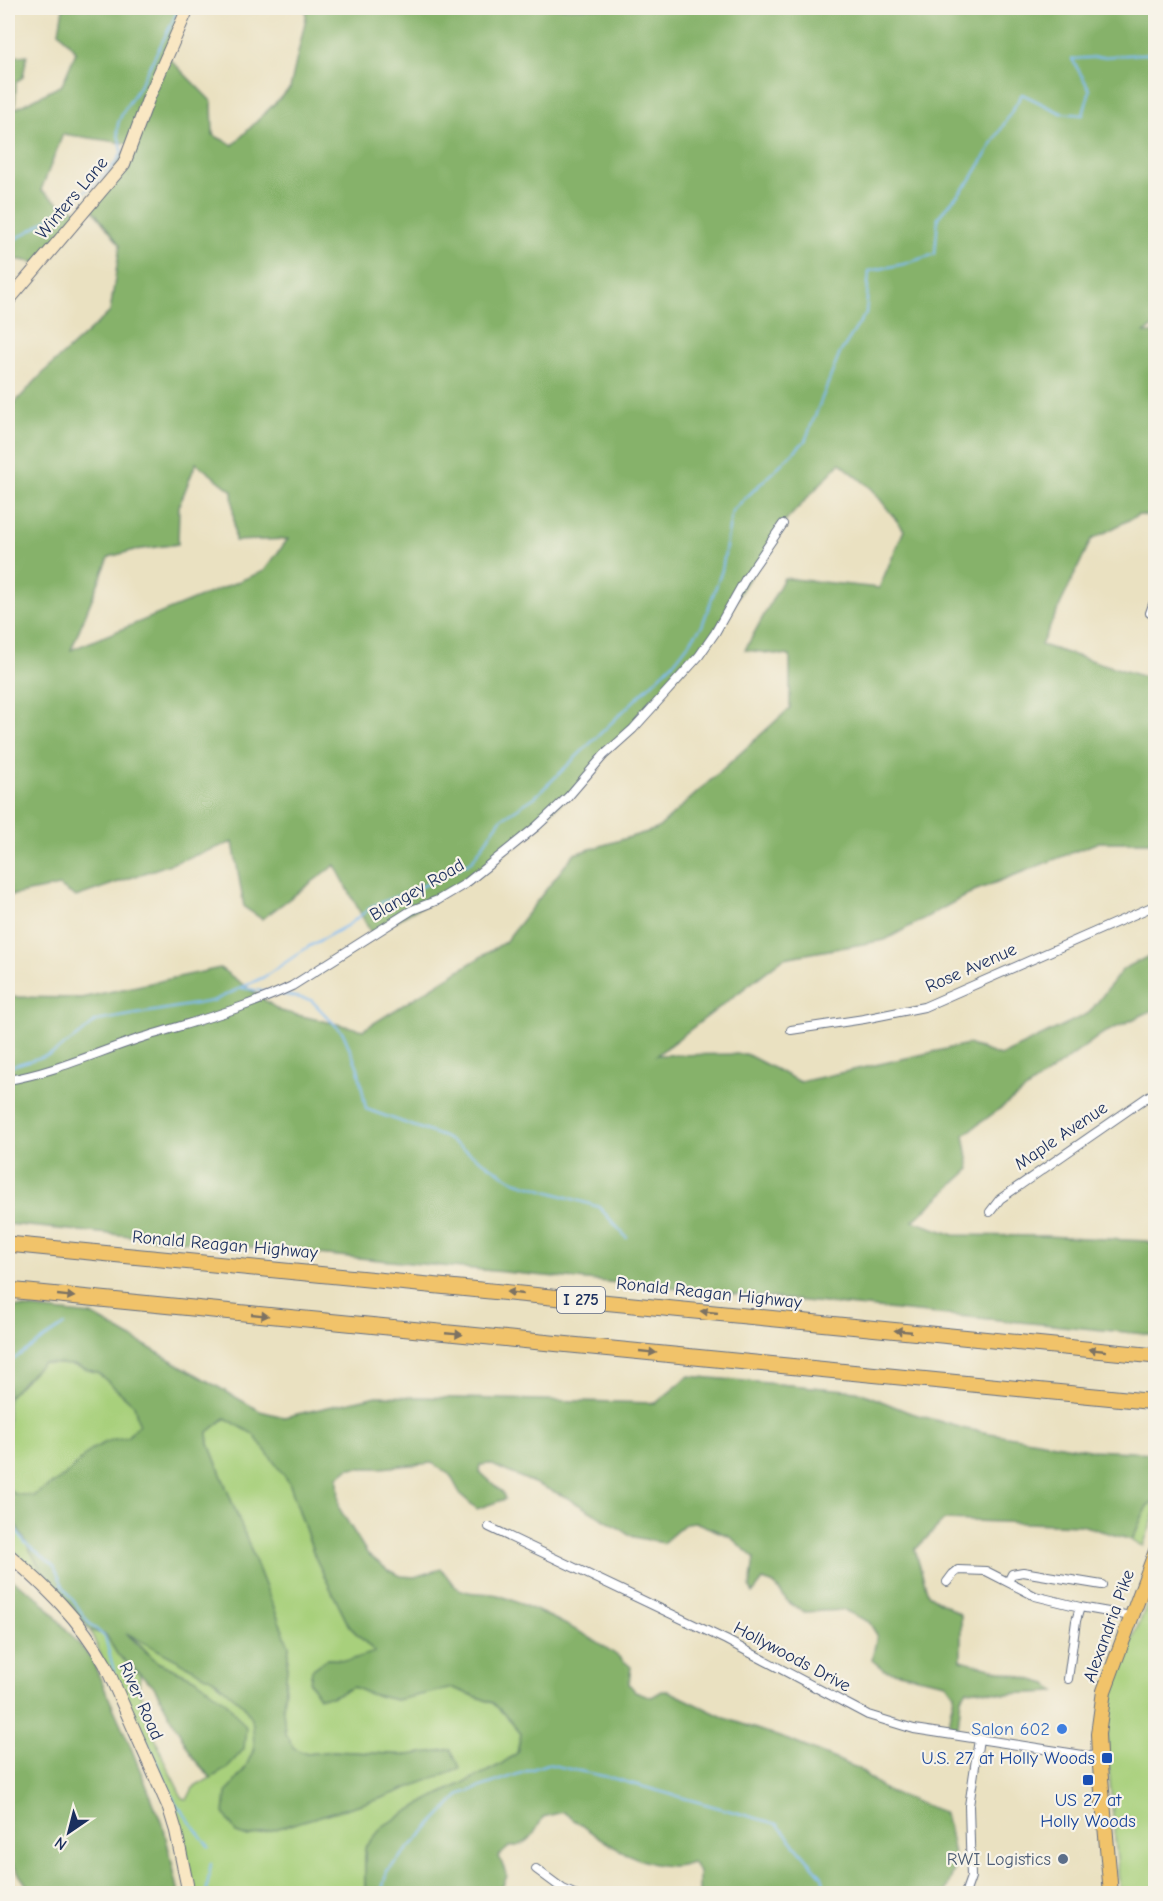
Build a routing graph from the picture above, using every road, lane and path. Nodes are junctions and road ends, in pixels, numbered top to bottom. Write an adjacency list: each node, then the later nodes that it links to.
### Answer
1 (188, 8): 2 (street, Winters Lane)
2 (8, 302)
3 (783, 524): 8 (street, Blangey Road)
4 (1155, 596): 5 (street)
5 (1155, 616)
6 (1155, 905): 7 (street, Rose Avenue)
7 (791, 1030)
8 (8, 1080)
9 (1155, 1091): 10 (street, Maple Avenue)
10 (990, 1212)
11 (8, 1244): 13 (highway, Ronald Reagan Highway / I 275, one-way to 11)
12 (8, 1290): 14 (highway, one-way to 14)
13 (1155, 1356)
14 (1155, 1402)
15 (489, 1527): 26 (street, Hollywoods Drive)
16 (8, 1554): 29 (street, River Road)
17 (1155, 1554): 24 (main road, Alexandria Pike)
18 (1031, 1575): 20 (street); 21 (street); 22 (street)
19 (947, 1582): 20 (street)
20 (1008, 1582): 22 (street)
21 (1102, 1584)
22 (1029, 1593): 23 (street)
23 (1080, 1607): 24 (street); 25 (street)
24 (1131, 1616): 27 (main road, Alexandria Pike)
25 (1068, 1679)
26 (979, 1739): 27 (street, Hollywoods Drive); 31 (street)
27 (1099, 1755): 32 (main road, Alexandria Pike)
28 (537, 1869): 30 (street)
29 (189, 1893)
30 (574, 1893)
31 (965, 1893)
32 (1112, 1893)

